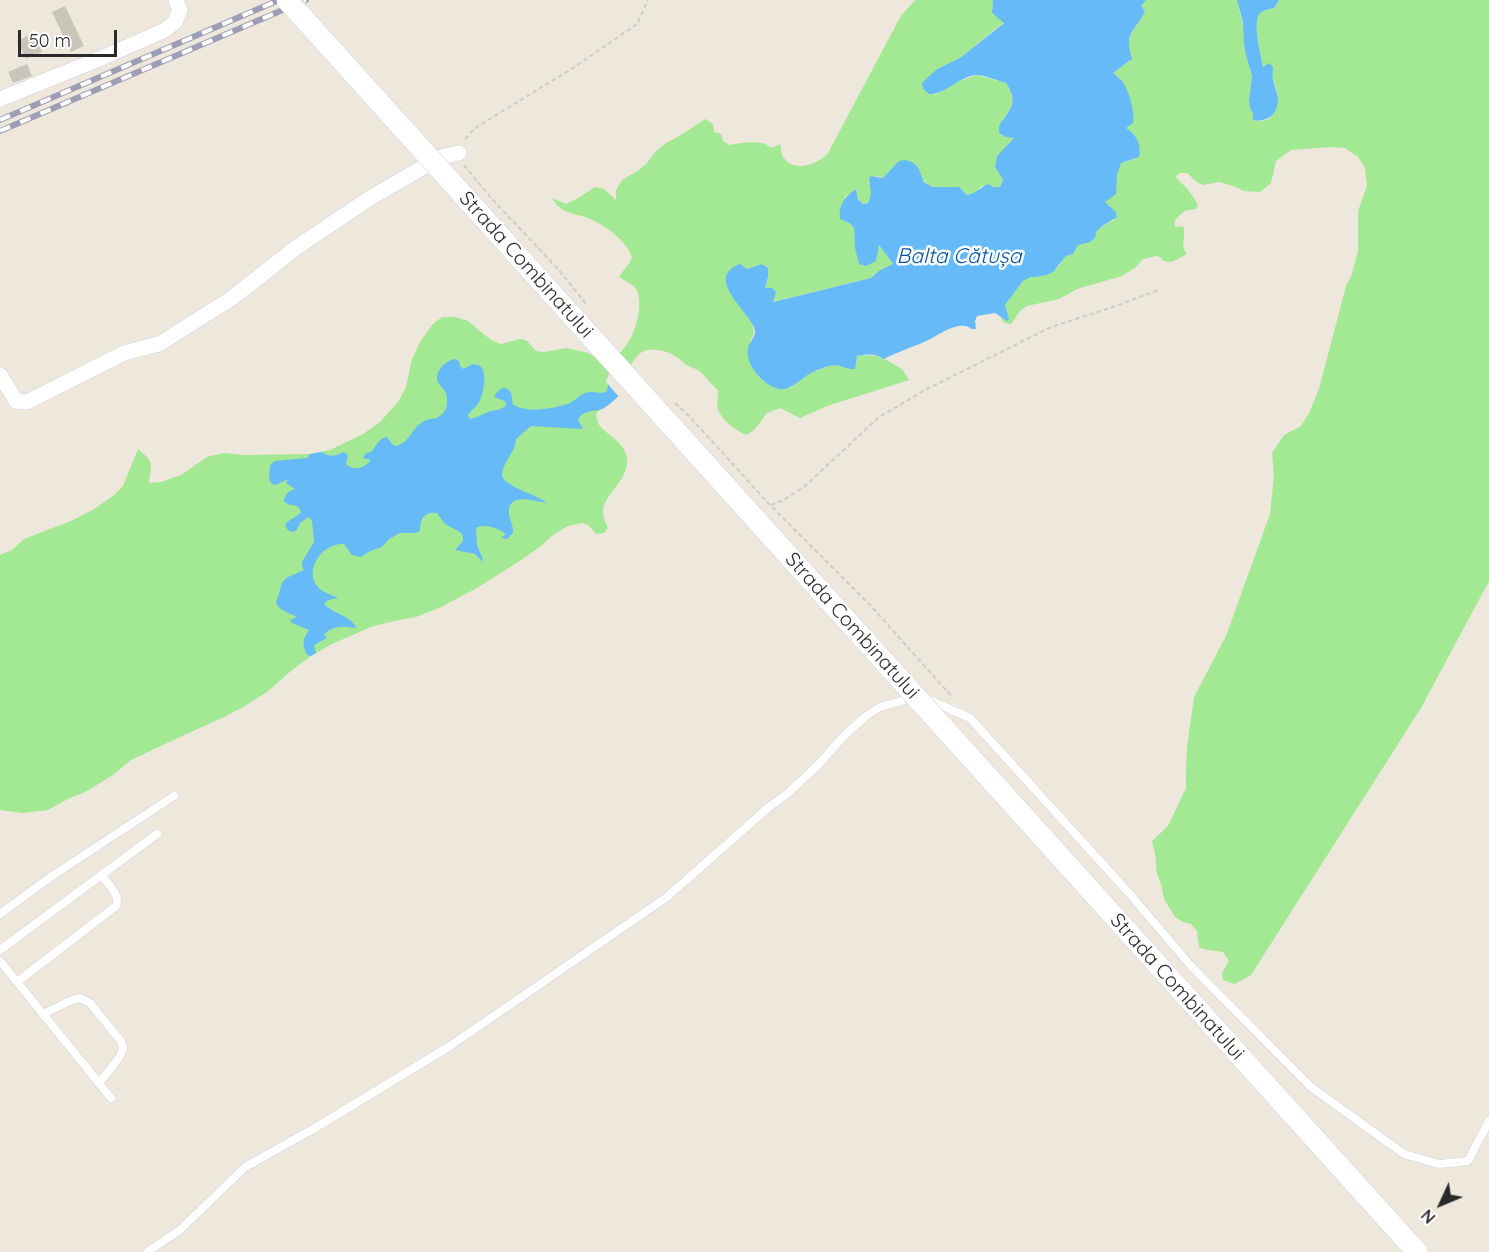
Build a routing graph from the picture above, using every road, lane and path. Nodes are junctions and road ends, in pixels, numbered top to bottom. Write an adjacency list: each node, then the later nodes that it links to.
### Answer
1 (176, 0): 4 (street)
2 (287, 0): 24 (street, Strada Combinatului, bridge)
3 (648, 0): 5 (path)
4 (0, 99)
5 (459, 153): 7 (path); 8 (street)
6 (1158, 290): 10 (path)
7 (587, 304)
8 (0, 375)
9 (672, 399): 10 (path)
10 (770, 505): 11 (path)
11 (973, 721): 22 (lane); 23 (lane)
12 (174, 796): 15 (lane)
13 (157, 834): 14 (lane)
14 (101, 875): 16 (lane); 18 (lane)
15 (0, 914)
16 (0, 950)
17 (0, 961): 18 (lane)
18 (17, 982): 19 (lane)
19 (43, 1014): 20 (lane); 20 (lane)
20 (99, 1083): 21 (lane)
21 (111, 1098)
22 (1489, 1121)
23 (147, 1252)
24 (1417, 1252)

